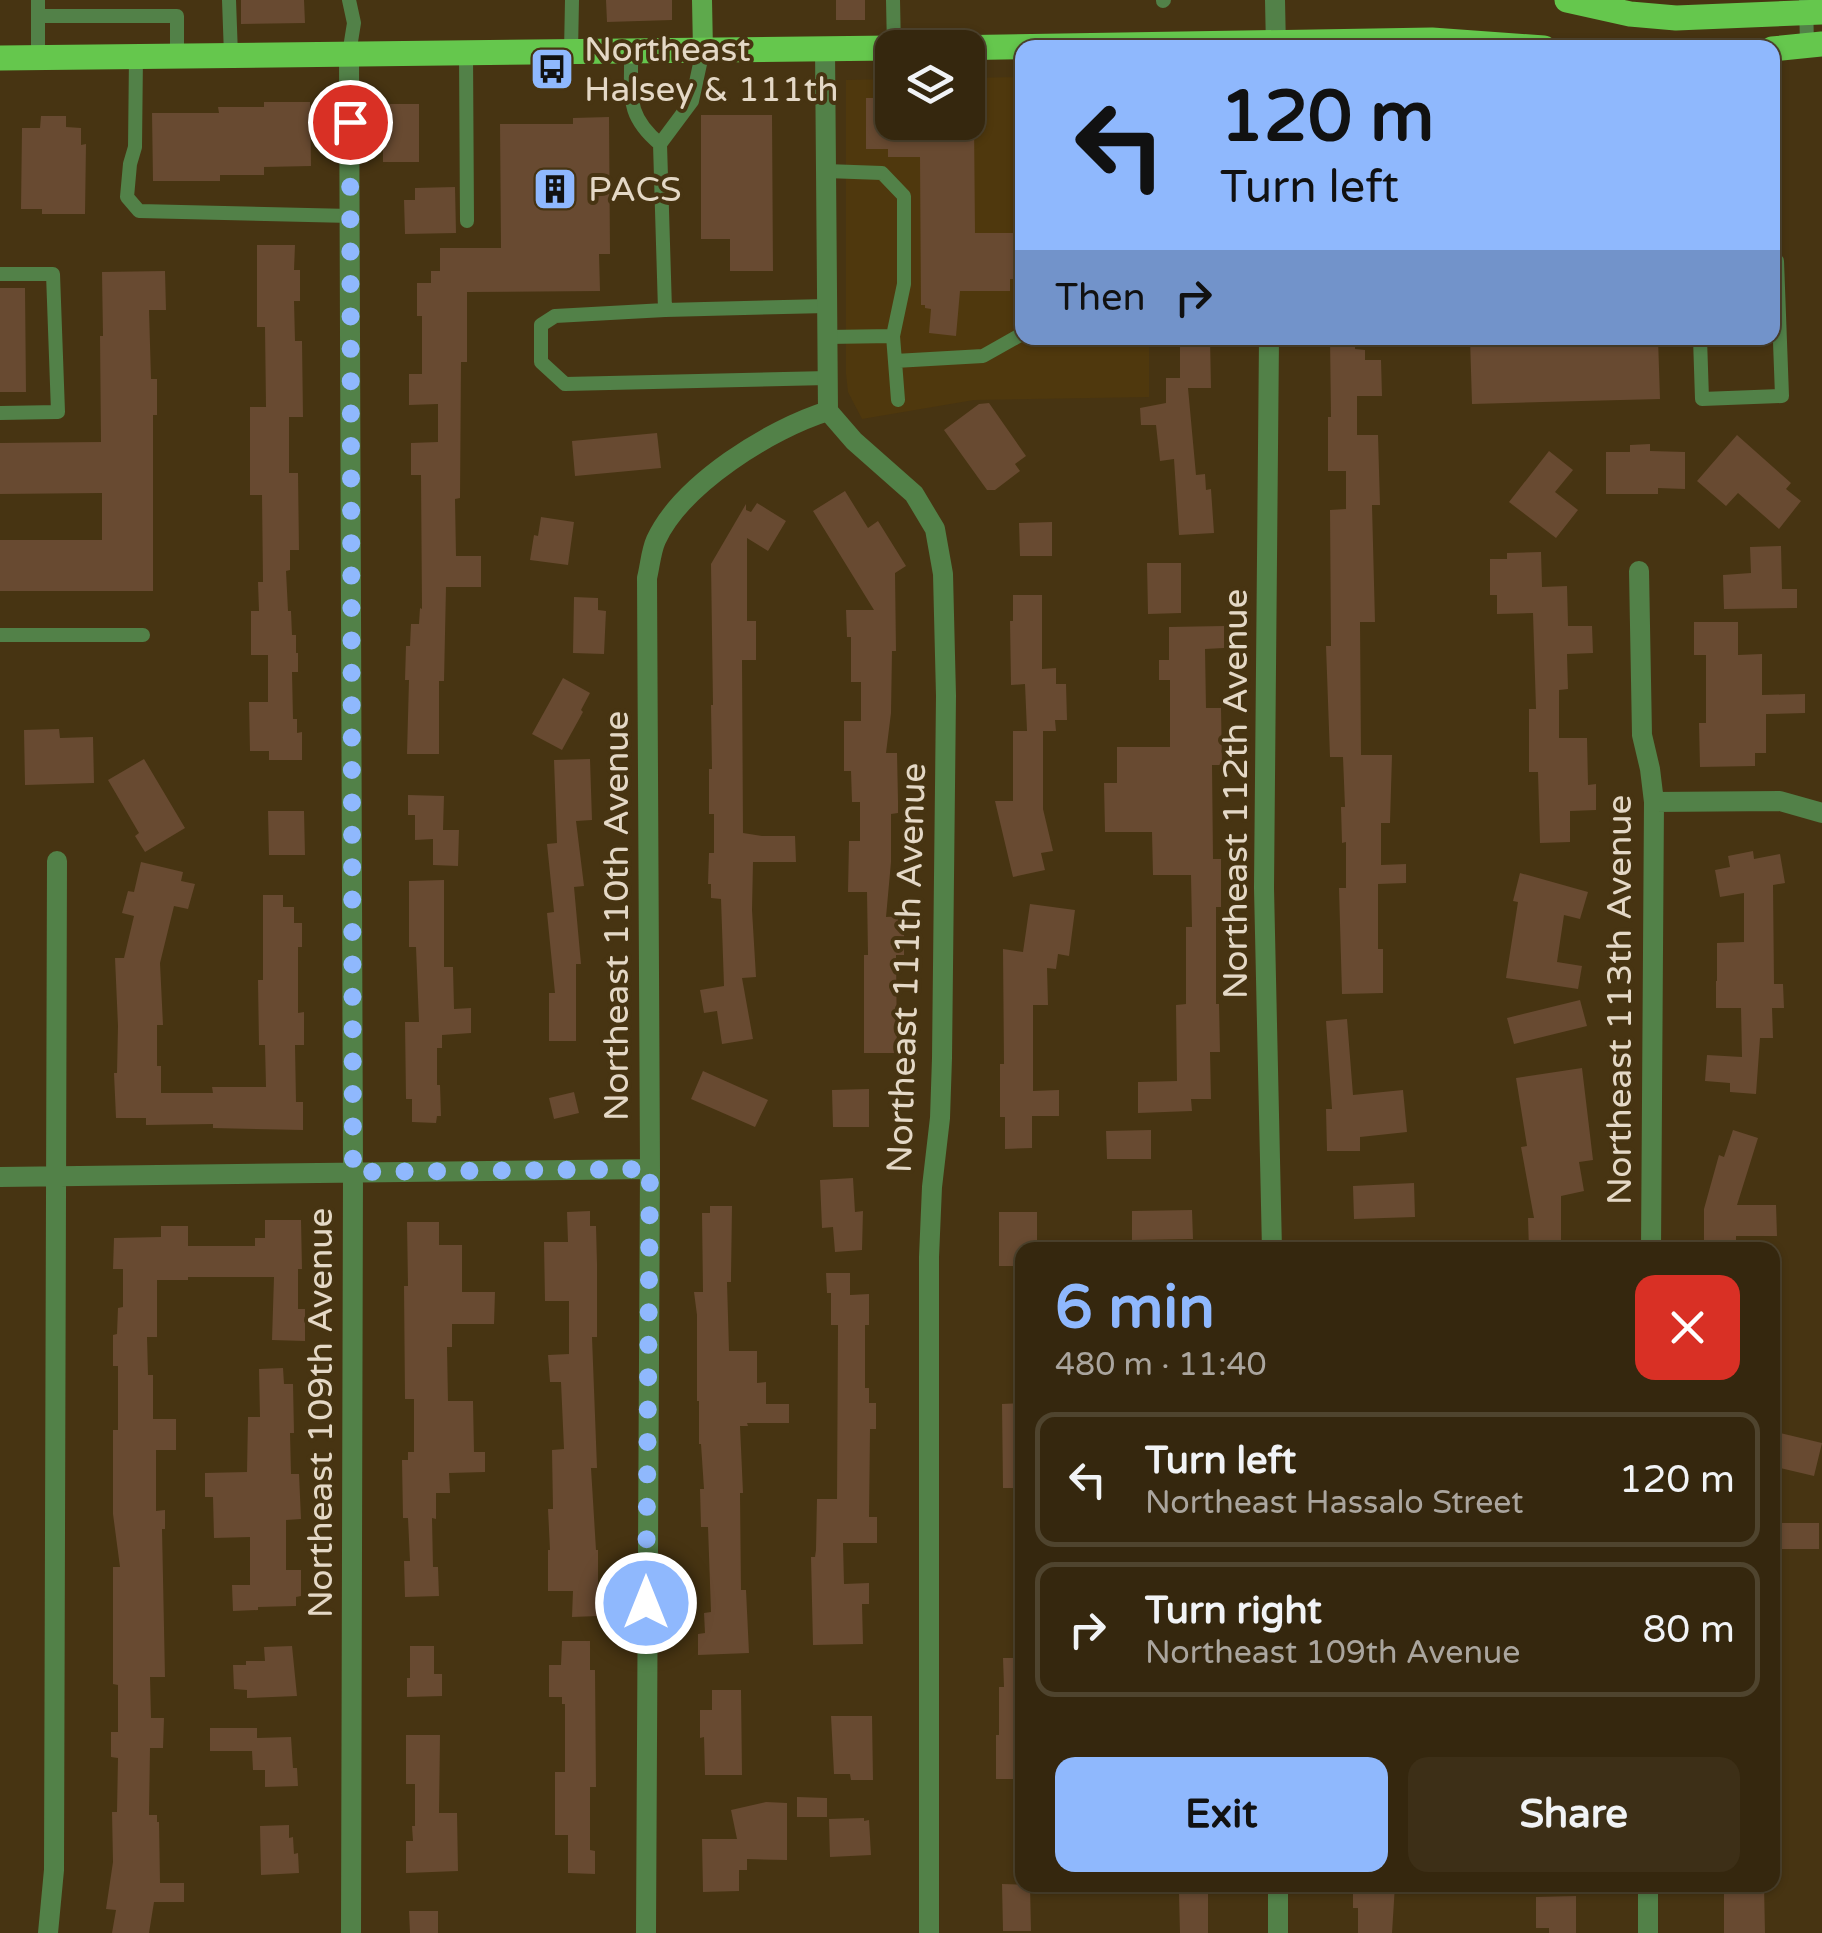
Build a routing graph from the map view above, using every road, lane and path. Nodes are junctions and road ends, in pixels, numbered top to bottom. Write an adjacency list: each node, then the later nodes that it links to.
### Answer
1 (38, 0): 11 (lane)
2 (230, 0): 25 (lane)
3 (349, 0): 24 (lane)
4 (572, 0): 22 (lane)
5 (702, 0): 20 (street)
6 (893, 0): 12 (lane)
7 (1275, 0): 13 (street)
8 (1568, 0): 10 (main road)
9 (1812, 8): 10 (main road); 14 (lane)
10 (1676, 9)
11 (38, 16): 27 (lane); 29 (lane)
12 (893, 30)
13 (1276, 40)
14 (1815, 45): 18 (main road)
15 (1015, 47): 17 (main road)
16 (875, 48): 19 (main road)
17 (985, 48)
18 (1780, 48)
19 (825, 49): 20 (main road); 31 (street)
20 (703, 50): 21 (main road); 30 (lane)
21 (631, 51): 22 (main road); 30 (lane)
22 (572, 52): 23 (main road)
23 (466, 53): 24 (main road); 33 (lane)
24 (349, 54): 25 (main road); 32 (street, Northeast 109th Avenue)
25 (230, 55): 27 (main road)
26 (136, 56): 27 (main road); 29 (main road); 32 (lane)
27 (178, 56)
28 (0, 58): 29 (main road)
29 (38, 58)
30 (660, 144): 36 (lane)
31 (826, 171): 35 (street); 37 (lane)
32 (351, 216): 55 (street, Northeast 109th Avenue)
33 (467, 220)
34 (0, 274): 47 (lane)
35 (827, 306): 36 (lane); 38 (street)
36 (665, 310): 44 (lane)
37 (893, 336): 38 (lane); 43 (lane)
38 (827, 337): 44 (street)
39 (1015, 338): 43 (lane)
40 (1780, 342): 42 (lane)
41 (1269, 345): 58 (street, Northeast 112th Avenue)
42 (1700, 345)
43 (895, 361): 45 (lane)
44 (828, 378): 46 (street)
45 (898, 400)
46 (828, 412): 54 (street, Northeast 110th Avenue); 65 (street, Northeast 111th Avenue)
47 (0, 413)
48 (1639, 571): 51 (street, Northeast 113th Avenue)
49 (0, 634): 50 (lane)
50 (143, 635)
51 (1654, 802): 52 (street); 59 (street, Northeast 113th Avenue)
52 (1822, 813)
53 (57, 862): 56 (street)
54 (650, 1169): 55 (street); 64 (street, Northeast 110th Avenue)
55 (353, 1172): 56 (street); 63 (street, Northeast 109th Avenue)
56 (56, 1176): 57 (street); 62 (street)
57 (0, 1177)
58 (1272, 1242)
59 (1651, 1242)
60 (1278, 1892): 66 (street)
61 (1648, 1892): 67 (street)
62 (48, 1933)
63 (351, 1933)
64 (646, 1933)
65 (929, 1933)
66 (1278, 1933)
67 (1648, 1933)

